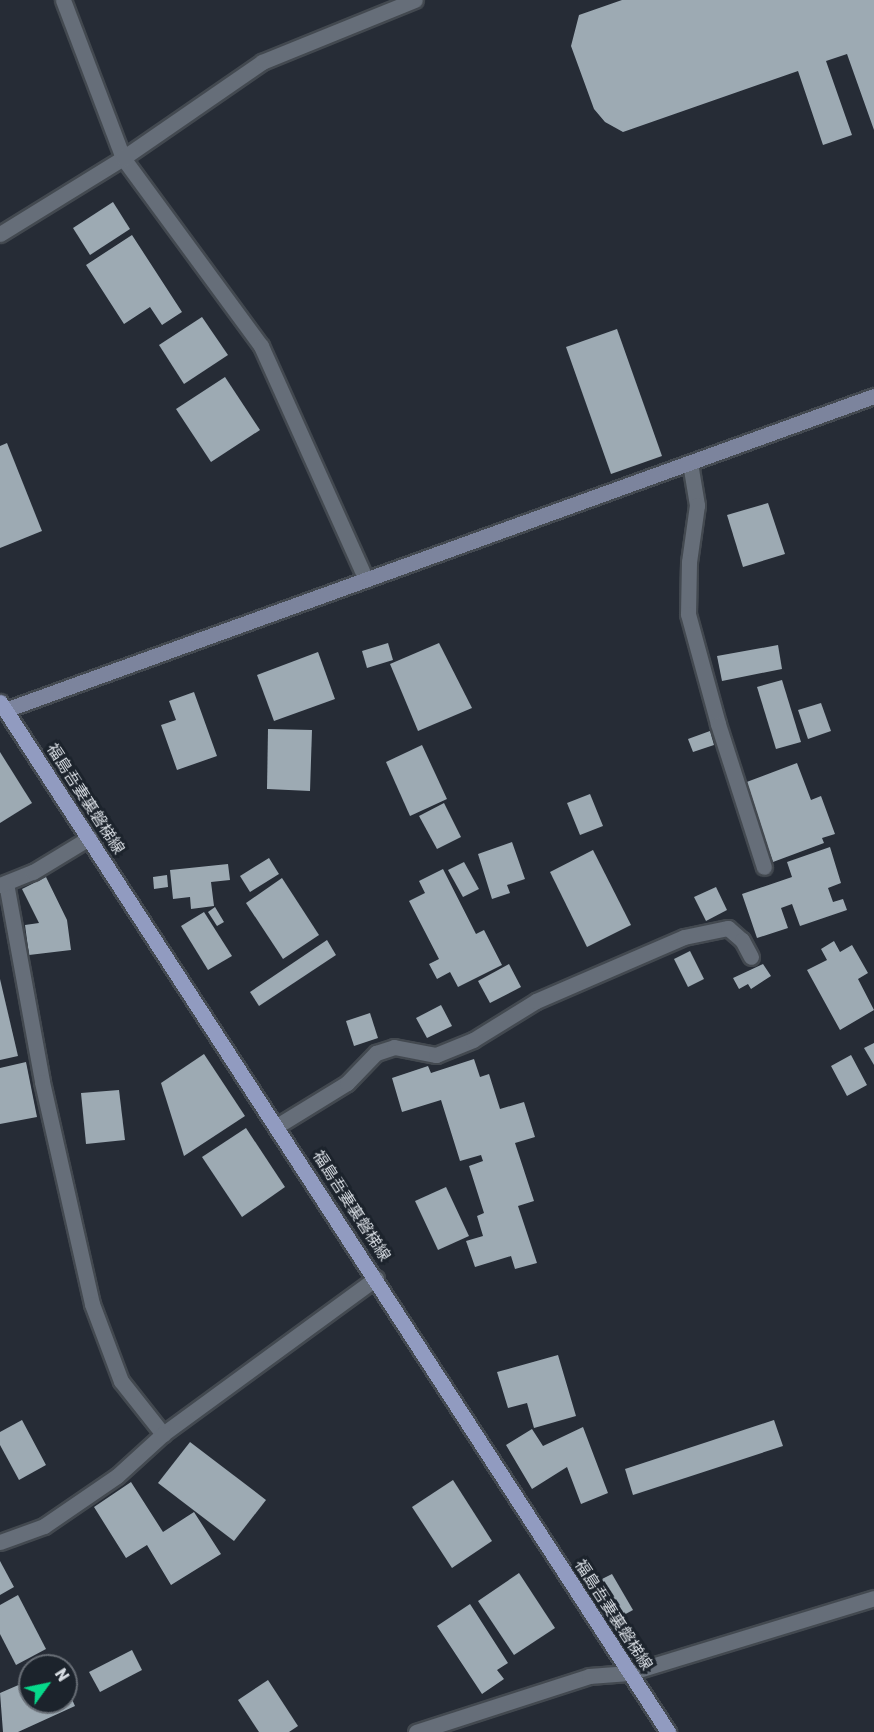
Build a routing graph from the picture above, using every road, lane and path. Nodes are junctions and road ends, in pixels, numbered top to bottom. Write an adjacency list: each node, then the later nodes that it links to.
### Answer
1 (63, 0): 3 (street)
2 (415, 0): 3 (street)
3 (123, 158): 4 (street); 7 (street)
4 (0, 234)
5 (874, 396): 6 (street)
6 (690, 463): 7 (street); 10 (street)
7 (366, 580): 8 (street)
8 (2, 708): 9 (main road, 福島吾妻裏磐梯線)
9 (89, 838): 11 (street); 13 (main road, 福島吾妻裏磐梯線)
10 (764, 867)
11 (3, 884): 15 (street)
12 (751, 957): 13 (street)
13 (277, 1126): 14 (main road, 福島吾妻裏磐梯線)
14 (376, 1278): 15 (street); 18 (main road, 福島吾妻裏磐梯線)
15 (163, 1434): 16 (street)
16 (0, 1542)
17 (874, 1598): 18 (street)
18 (629, 1673): 19 (street); 20 (main road, 福島吾妻裏磐梯線)
19 (416, 1732)
20 (668, 1732)

